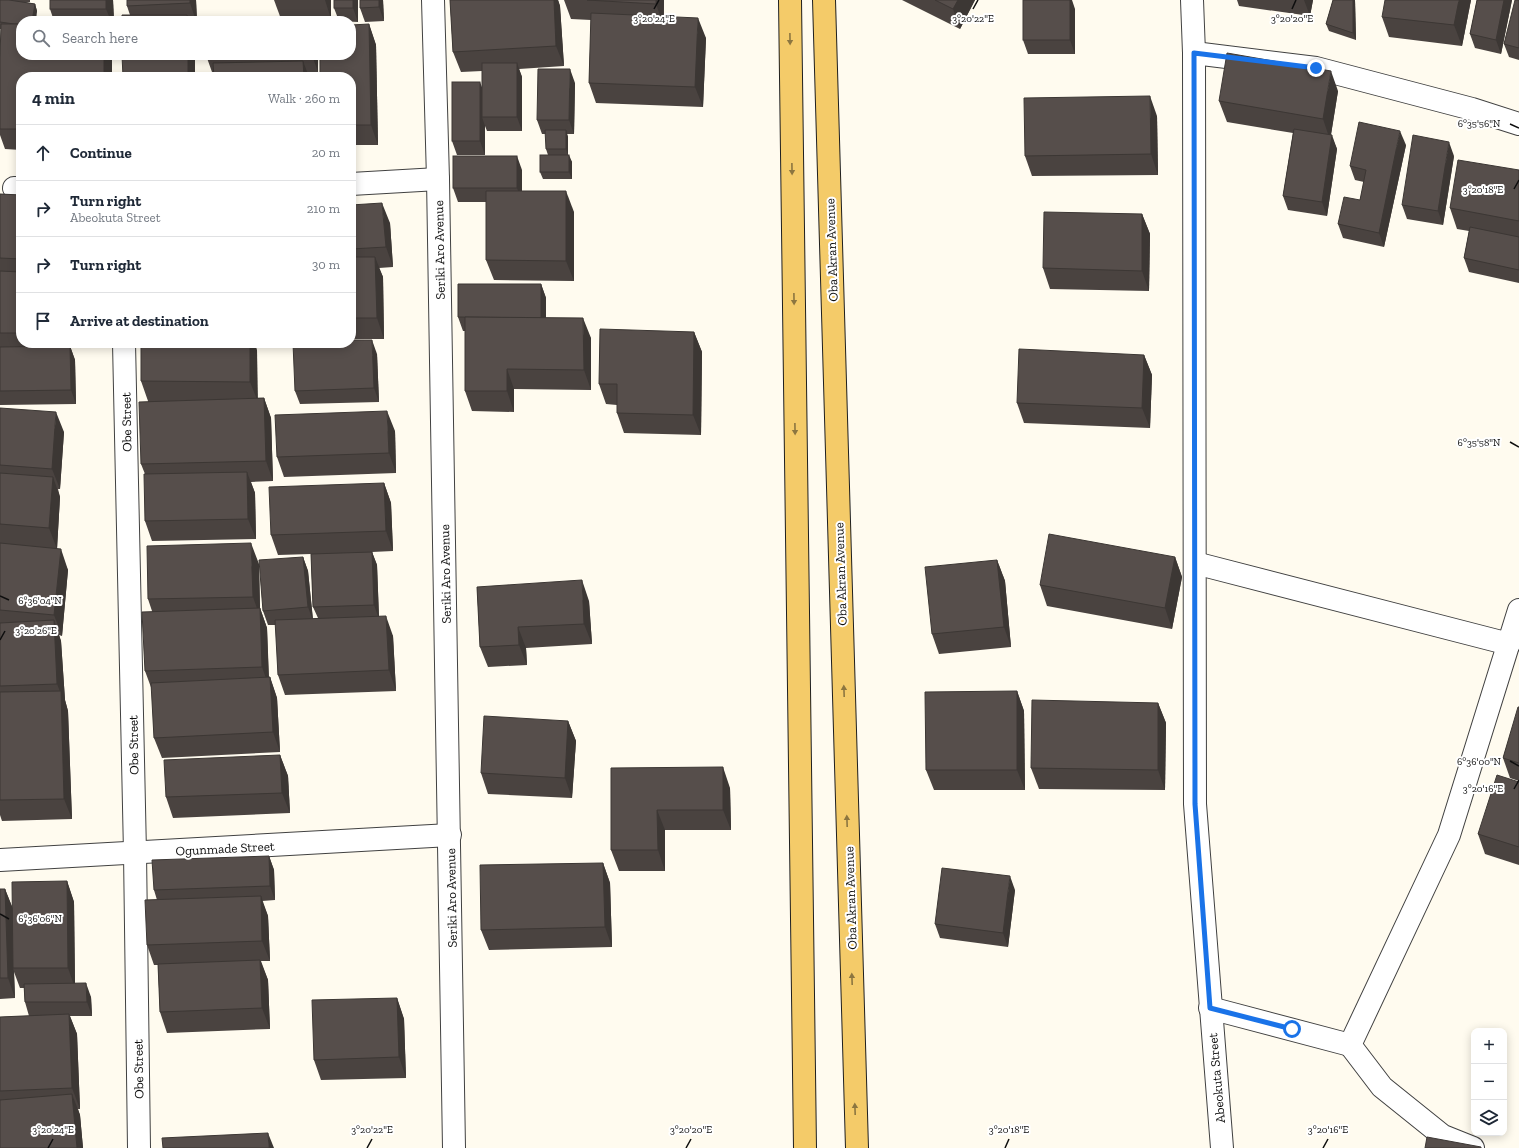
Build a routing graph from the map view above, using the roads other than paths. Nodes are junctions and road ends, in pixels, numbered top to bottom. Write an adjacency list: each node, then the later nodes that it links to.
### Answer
1 (433, 0): 7 (street, Seriki Aro Avenue)
2 (790, 0): 20 (main road, one-way to 20)
3 (824, 0): 21 (main road, Oba Akran Avenue, one-way to 3)
4 (1192, 0): 5 (street, Abeokuta Street)
5 (1194, 53): 6 (street); 10 (street, Abeokuta Street)
6 (1519, 124)
7 (438, 179): 8 (street); 13 (street, Seriki Aro Avenue)
8 (356, 184)
9 (124, 348): 14 (street, Obe Street)
10 (1195, 563): 12 (street); 16 (street, Abeokuta Street)
11 (1519, 610): 12 (street)
12 (1509, 644): 17 (street)
13 (450, 835): 14 (street, Ogunmade Street); 19 (street, Seriki Aro Avenue)
14 (135, 853): 15 (street, Ogunmade Street); 18 (street, Obe Street)
15 (0, 860)
16 (1210, 1008): 17 (street); 22 (street, Abeokuta Street)
17 (1350, 1045): 23 (street)
18 (139, 1148)
19 (454, 1148)
20 (805, 1148)
21 (856, 1148)
22 (1222, 1148)
23 (1473, 1148)

